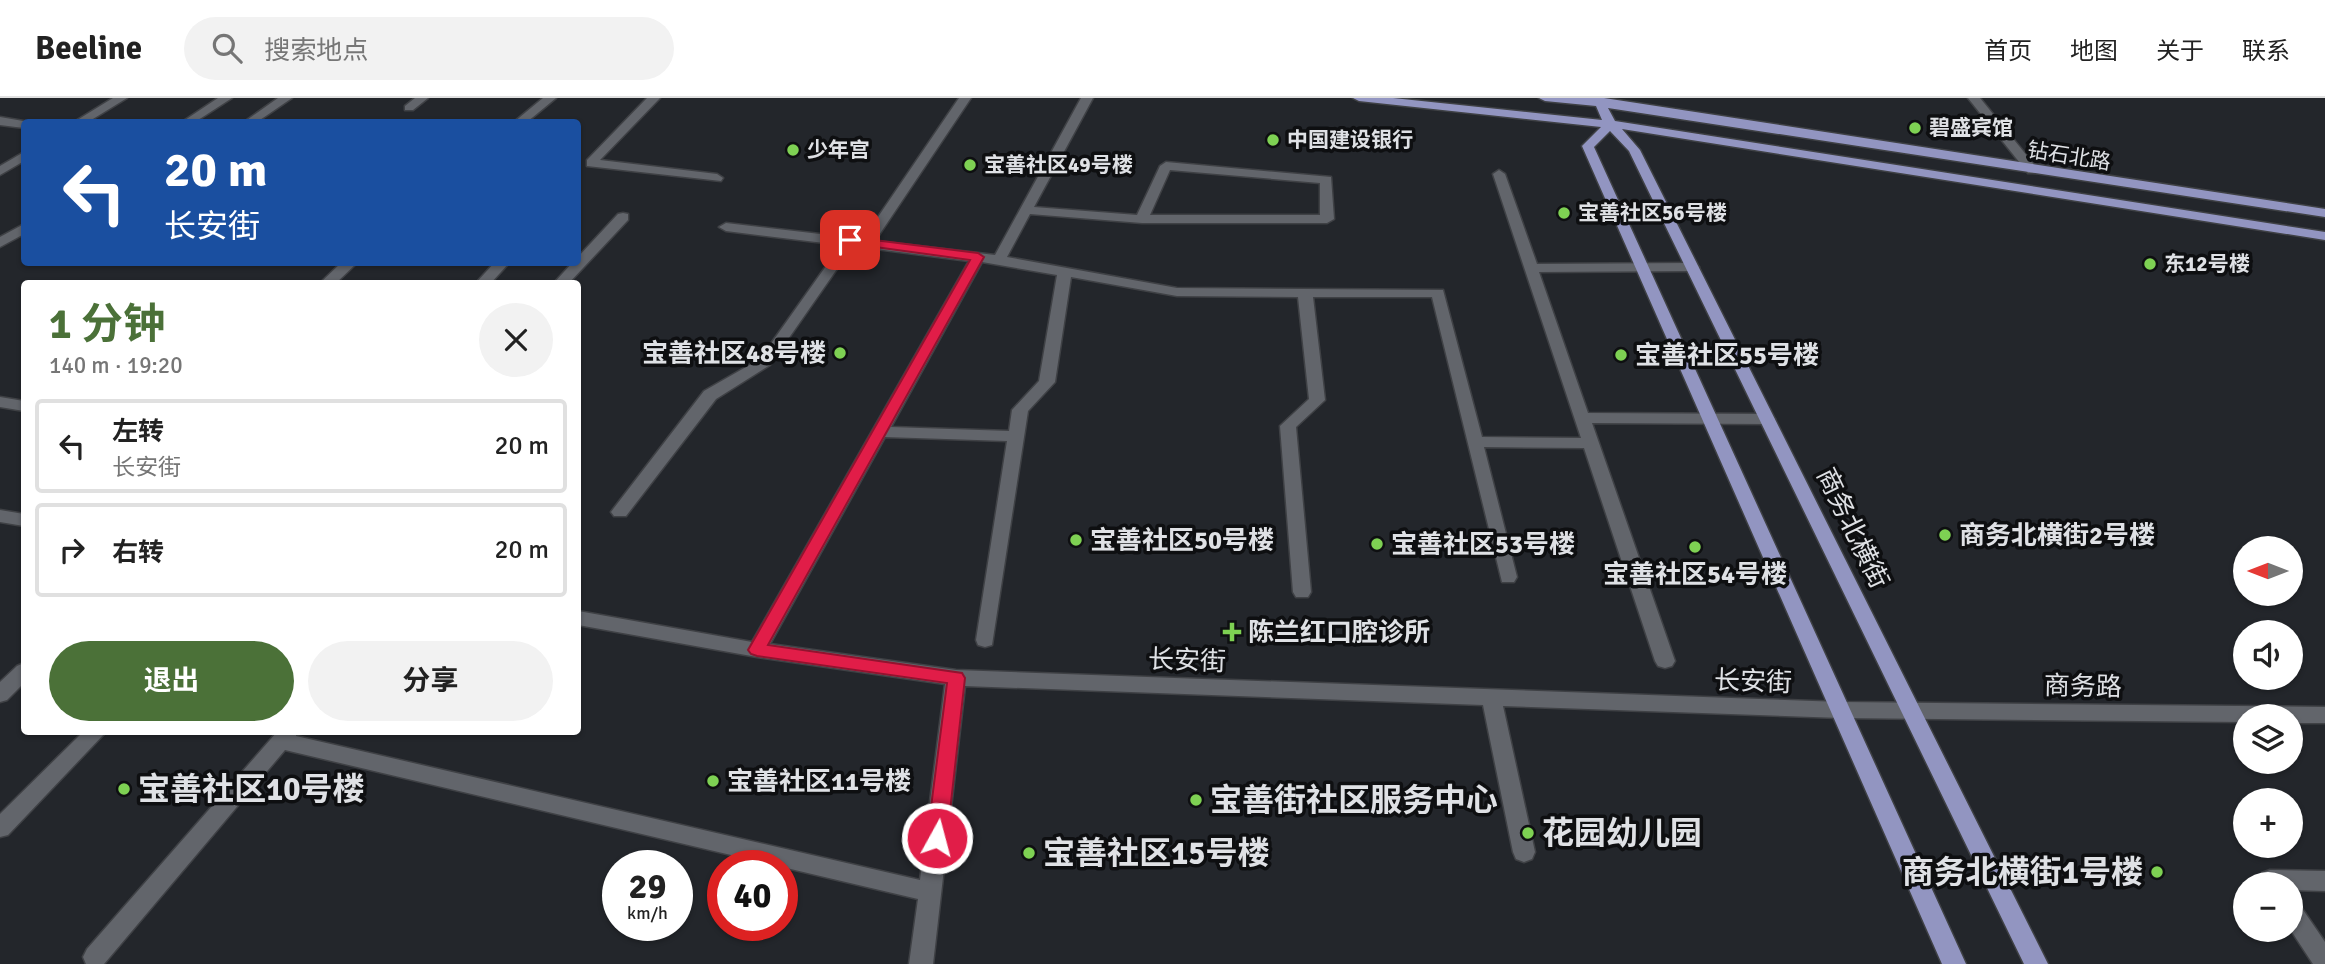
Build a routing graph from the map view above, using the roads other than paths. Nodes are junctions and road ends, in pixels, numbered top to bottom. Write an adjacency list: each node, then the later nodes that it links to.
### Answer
1 (121, 98): 15 (street)
2 (226, 98): 16 (street)
3 (286, 98): 17 (street)
4 (422, 98): 14 (street)
5 (550, 98): 18 (street)
6 (643, 98): 22 (street)
7 (654, 98): 27 (street)
8 (965, 98): 36 (street)
9 (1087, 98): 28 (street)
10 (1359, 98): 21 (main road, 钻石北路)
11 (1545, 98): 13 (main road, 钻石北路)
12 (1974, 98): 24 (street)
13 (1600, 101): 21 (main road, 商务北横街); 24 (main road, 钻石北路)
14 (409, 108)
15 (85, 119)
16 (193, 119)
17 (254, 119)
18 (524, 119)
19 (0, 121): 20 (street)
20 (21, 124)
21 (1610, 124): 34 (main road, 钻石北路); 44 (main road); 45 (main road, 商务北横街)
22 (581, 156)
23 (21, 158): 25 (street)
24 (2032, 170): 29 (main road, 钻石北路)
25 (0, 171)
26 (1499, 174): 46 (street)
27 (717, 178)
28 (1026, 210): 31 (street); 39 (street)
29 (2325, 213)
30 (624, 218): 40 (street)
31 (1142, 219): 31 (street)
32 (726, 227): 35 (street)
33 (21, 230): 37 (street)
34 (2325, 236)
35 (850, 240): 36 (street); 61 (street)
36 (868, 242): 38 (street)
37 (0, 243)
38 (978, 257): 39 (street); 57 (street)
39 (999, 260): 47 (street)
40 (581, 262)
41 (346, 266): 48 (street)
42 (499, 266): 49 (street)
43 (577, 266): 50 (street)
44 (1642, 267): 45 (street); 46 (street); 55 (main road)
45 (1692, 267): 56 (main road, 商务北横街)
46 (1532, 268): 54 (street)
47 (1065, 271): 51 (street); 58 (street)
48 (331, 280)
49 (486, 280)
50 (564, 280)
51 (1305, 292): 59 (street); 65 (street)
52 (0, 402): 53 (street)
53 (21, 405)
54 (1583, 418): 55 (street); 60 (street)
55 (1710, 419): 56 (street); 74 (main road)
56 (1768, 419): 75 (main road, 商务北横街)
57 (879, 430): 58 (street); 68 (street)
58 (1016, 436): 67 (street)
59 (1474, 442): 60 (street); 64 (street)
60 (1591, 443): 69 (street)
61 (620, 512)
62 (0, 516): 63 (street)
63 (21, 520)
64 (1508, 577)
65 (1302, 592)
66 (581, 619): 68 (street, 长安街)
67 (985, 640)
68 (757, 650): 71 (street, 长安街)
69 (1665, 662)
70 (21, 674): 72 (street)
71 (956, 678): 73 (street, 长安街); 83 (street)
72 (0, 694)
73 (1490, 698): 74 (street, 长安街); 80 (street)
74 (1841, 710): 75 (street, 商务路); 88 (main road)
75 (1911, 710): 76 (street, 商务路); 89 (main road, 商务北横街)
76 (2322, 718)
77 (93, 735): 79 (street)
78 (285, 736): 83 (street); 85 (street)
79 (0, 828)
80 (1524, 852)
81 (2303, 881): 82 (street)
82 (2325, 881)
83 (930, 892): 87 (street)
84 (2303, 929): 86 (street)
85 (95, 957)
86 (2325, 962)
87 (921, 964)
88 (1954, 964)
89 (2036, 964)

